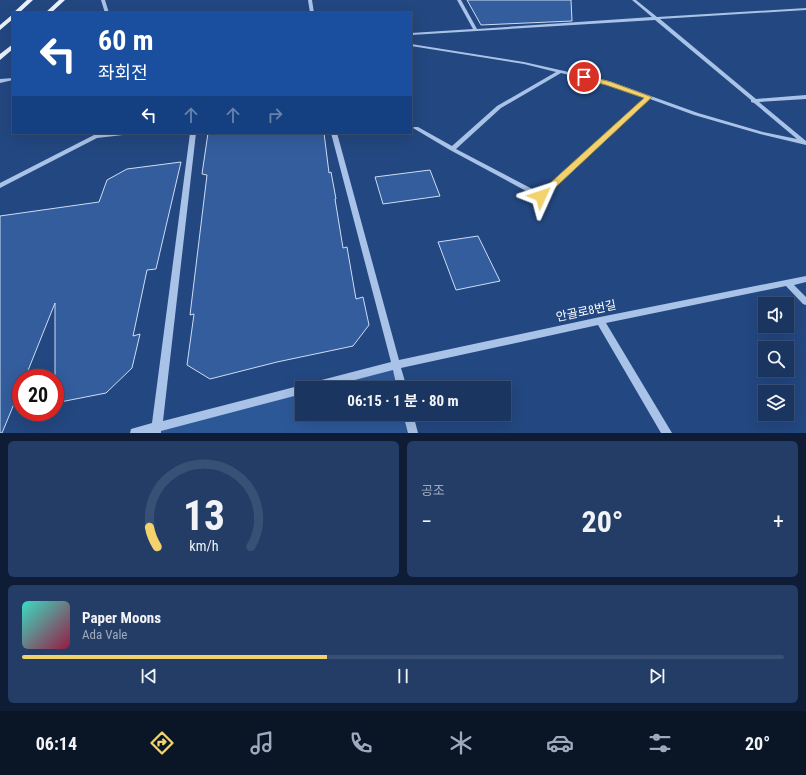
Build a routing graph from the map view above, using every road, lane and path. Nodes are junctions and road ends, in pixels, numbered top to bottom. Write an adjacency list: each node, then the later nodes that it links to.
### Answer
1 (30, 0): 8 (main road)
2 (62, 0): 9 (main road)
3 (103, 0): 10 (street)
4 (310, 0): 11 (street)
5 (459, 0): 15 (street)
6 (634, 0): 13 (street)
7 (806, 8): 13 (street)
8 (17, 12)
9 (49, 12)
10 (107, 12)
11 (312, 12)
12 (12, 17): 14 (main road)
13 (657, 18): 15 (street); 25 (street)
14 (0, 28)
15 (476, 30): 16 (street)
16 (412, 34)
17 (412, 45): 20 (street)
18 (12, 47): 19 (main road)
19 (0, 58)
20 (560, 72): 23 (street); 31 (street)
21 (12, 79): 22 (street)
22 (0, 81)
23 (649, 97): 30 (street); 31 (street)
24 (806, 97): 25 (street)
25 (753, 101): 30 (street)
26 (416, 128): 31 (street)
27 (114, 134): 32 (street)
28 (193, 134): 42 (street)
29 (334, 134): 37 (street)
30 (806, 143)
31 (452, 149)
32 (0, 186)
33 (806, 279): 34 (street, 안골로8번길)
34 (788, 283): 35 (street); 36 (street, 안골로8번길)
35 (806, 302)
36 (600, 321): 37 (street, 안골로8번길); 45 (street)
37 (396, 365): 38 (street, 안골로8번길); 39 (street)
38 (334, 381)
39 (400, 381)
40 (295, 391): 42 (street)
41 (410, 421): 44 (street)
42 (156, 430): 43 (street)
43 (135, 433)
44 (413, 433)
45 (667, 433)

